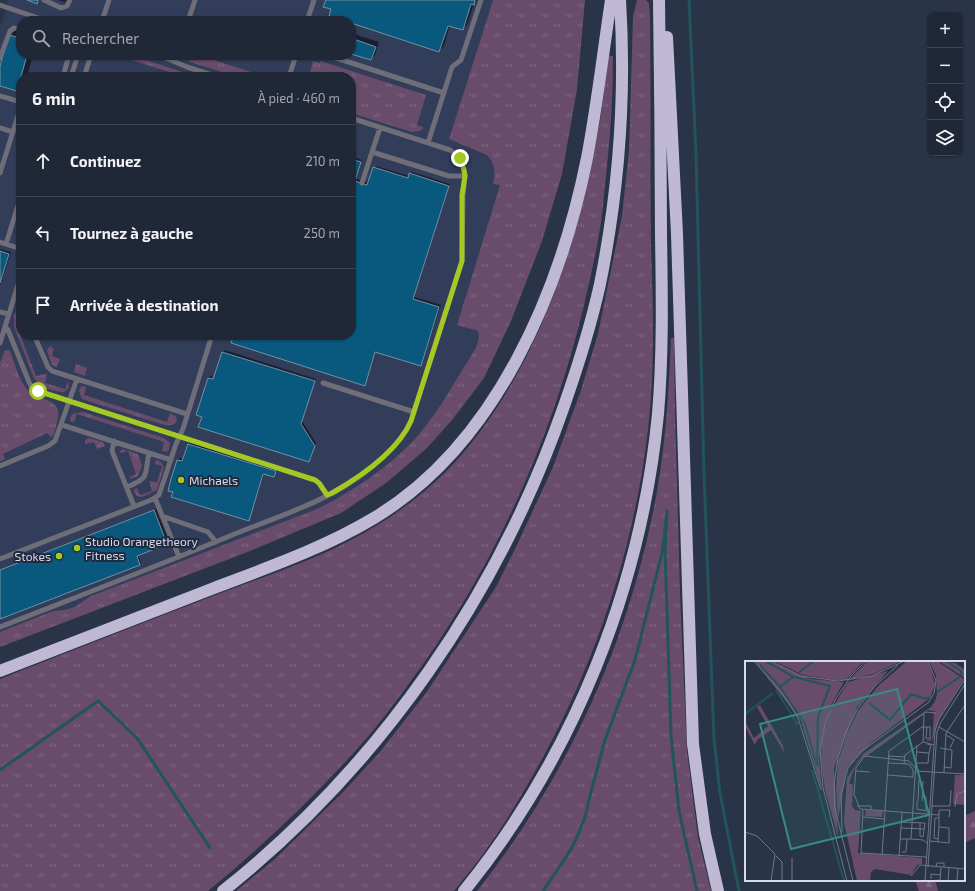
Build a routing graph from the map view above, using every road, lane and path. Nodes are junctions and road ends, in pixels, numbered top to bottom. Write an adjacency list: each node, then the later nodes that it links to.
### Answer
1 (44, 0): 2 (lane)
2 (70, 0)
3 (108, 0): 13 (lane)
4 (195, 0): 14 (lane)
5 (314, 0): 15 (lane)
6 (480, 0): 29 (lane)
7 (611, 0): 72 (highway)
8 (620, 0): 73 (highway)
9 (659, 0): 74 (highway)
10 (666, 0): 75 (highway)
11 (0, 5): 12 (lane)
12 (32, 16)
13 (103, 16)
14 (190, 16)
15 (309, 16)
16 (16, 28): 17 (lane)
17 (0, 58)
18 (68, 60): 24 (lane)
19 (89, 60): 26 (lane)
20 (294, 60): 28 (lane)
21 (342, 60): 29 (lane)
22 (76, 61): 25 (lane)
23 (174, 61): 27 (lane)
24 (64, 72)
25 (73, 72)
26 (86, 72)
27 (202, 72)
28 (291, 72)
29 (444, 93): 37 (lane)
30 (0, 96): 31 (lane)
31 (16, 101)
32 (356, 120): 35 (lane)
33 (16, 122): 36 (lane)
34 (0, 128): 36 (lane)
35 (380, 128): 37 (lane); 38 (lane)
36 (13, 132): 39 (lane)
37 (428, 143): 40 (lane)
38 (372, 152): 40 (lane); 41 (lane)
39 (0, 173)
40 (465, 176): 55 (lane)
41 (362, 183)
42 (16, 209): 43 (lane)
43 (3, 243): 44 (lane)
44 (16, 247)
45 (16, 291): 47 (lane)
46 (0, 312): 47 (lane)
47 (9, 314): 48 (lane)
48 (5, 326): 51 (lane); 54 (lane)
49 (36, 340): 52 (lane)
50 (210, 340): 56 (lane)
51 (0, 343)
52 (77, 379): 54 (lane); 56 (lane)
53 (323, 383): 55 (lane)
54 (69, 402): 57 (lane); 58 (lane)
55 (414, 412): 64 (lane)
56 (187, 414): 58 (lane)
57 (62, 425): 59 (lane); 62 (lane)
58 (179, 436): 61 (lane); 64 (lane)
59 (114, 441): 60 (lane); 63 (lane)
60 (149, 453): 61 (lane); 63 (lane)
61 (171, 460): 65 (lane)
62 (0, 466)
63 (126, 487): 66 (lane)
64 (327, 495): 68 (lane)
65 (155, 498): 66 (lane); 67 (lane)
66 (134, 506): 70 (lane)
67 (162, 516): 68 (lane); 69 (lane)
68 (216, 542): 69 (lane)
69 (179, 557): 71 (lane)
70 (0, 559)
71 (0, 627)
72 (0, 671)
73 (223, 891)
74 (464, 891)
75 (718, 891)

